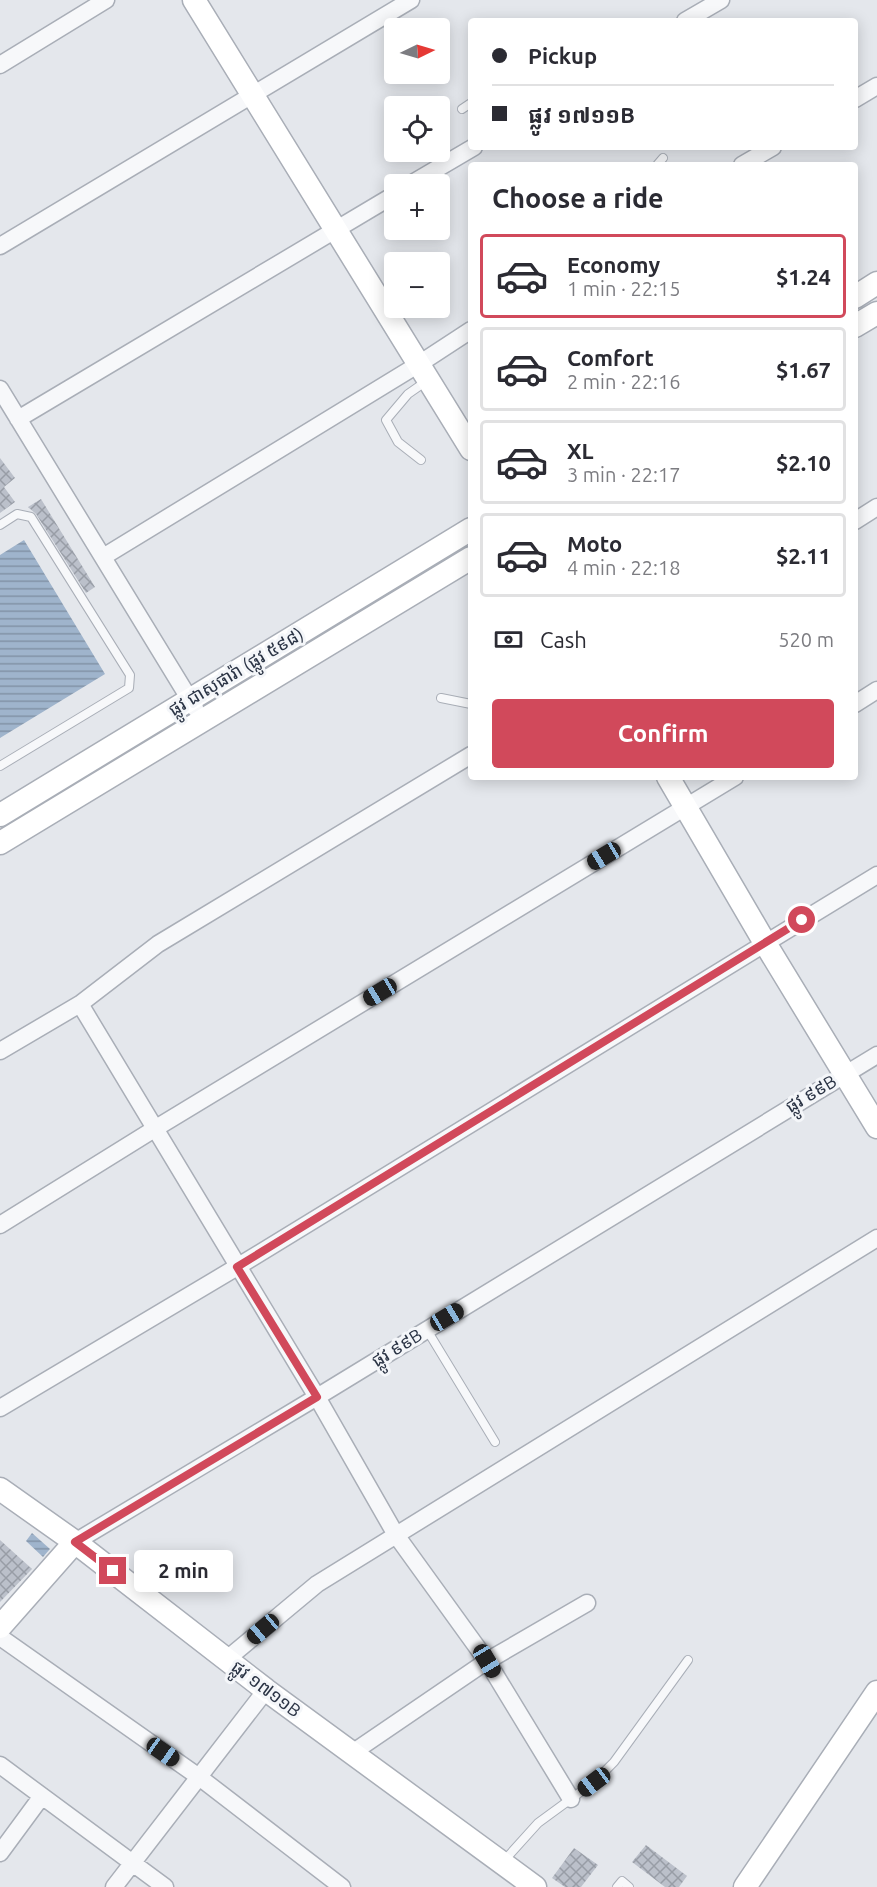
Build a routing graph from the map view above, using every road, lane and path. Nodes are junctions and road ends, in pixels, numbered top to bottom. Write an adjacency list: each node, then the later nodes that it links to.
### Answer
1 (106, 0): 6 (street)
2 (194, 0): 8 (street)
3 (411, 0): 8 (street)
4 (720, 0): 5 (street)
5 (690, 18)
6 (0, 65)
7 (877, 86): 9 (street)
8 (253, 96): 17 (street); 18 (street)
9 (858, 97)
10 (468, 105): 11 (lane)
11 (462, 108)
12 (469, 150): 15 (street)
13 (768, 150): 14 (street)
14 (747, 162)
15 (428, 174)
16 (384, 201): 17 (street)
17 (336, 230): 24 (street); 26 (street)
18 (0, 246)
19 (877, 284): 20 (street)
20 (858, 295)
21 (877, 313): 22 (street)
22 (858, 324)
23 (468, 333): 24 (street)
24 (423, 372): 27 (street); 28 (lane); 33 (street)
25 (0, 389): 26 (street)
26 (18, 419): 33 (street)
27 (468, 444)
28 (422, 460)
29 (877, 507): 30 (street)
30 (858, 519)
31 (0, 525): 42 (lane)
32 (468, 531): 37 (street, ផ្លូវ ជាសុផារ៉ា (ផ្លូវ ៥៩៨))
33 (103, 557): 37 (street)
34 (468, 560): 40 (street, ផ្លូវ ជាសុផារ៉ា (ផ្លូវ ៥៩៨))
35 (877, 690): 38 (street)
36 (441, 698): 39 (lane)
37 (190, 700): 40 (street); 46 (street, ផ្លូវ ជាសុផារ៉ា (ផ្លូវ ៥៩៨))
38 (858, 702)
39 (468, 703)
40 (202, 720): 47 (street, ផ្លូវ ជាសុផារ៉ា (ផ្លូវ ៥៩៨))
41 (468, 757): 50 (street)
42 (0, 766)
43 (670, 780): 45 (street)
44 (730, 780): 45 (street)
45 (686, 807): 49 (street); 55 (street)
46 (0, 815)
47 (0, 843)
48 (877, 875): 49 (street)
49 (765, 943): 53 (street); 58 (street)
50 (80, 1005): 51 (street); 55 (street)
51 (0, 1050)
52 (877, 1055): 53 (street, ផ្លូវ ៩៩B)
53 (845, 1074): 54 (street); 59 (street, ផ្លូវ ៩៩B)
54 (877, 1127)
55 (156, 1128): 56 (street); 58 (street)
56 (0, 1225)
57 (877, 1238): 64 (street)
58 (237, 1267): 60 (street); 61 (street)
59 (427, 1330): 60 (street, ផ្លូវ ៩៩B); 62 (lane)
60 (317, 1397): 64 (street); 65 (street, ផ្លូវ ៩៩B)
61 (0, 1408)
62 (495, 1442)
63 (0, 1488): 65 (street, ផ្លូវ ១៧១១B)
64 (396, 1535): 69 (street); 71 (street)
65 (75, 1542): 67 (street, ផ្លូវ ៩៩B); 69 (street, ផ្លូវ ១៧១១B)
66 (586, 1603): 71 (street)
67 (0, 1627)
68 (0, 1637): 76 (street)
69 (226, 1659): 72 (street, ផ្លូវ ១៧១១B)
70 (688, 1660): 78 (lane)
71 (487, 1661): 74 (street); 78 (street)
72 (266, 1690): 74 (street, ផ្លូវ ១៧១១B); 76 (street)
73 (877, 1692): 88 (street)
74 (352, 1753): 81 (street, ផ្លូវ ១៧១១B)
75 (0, 1766): 77 (street)
76 (199, 1777): 80 (street); 84 (street)
77 (42, 1796): 79 (street); 80 (street)
78 (571, 1799): 81 (lane)
79 (0, 1852)
80 (132, 1863): 82 (street); 83 (street)
81 (502, 1863): 85 (street, ផ្លូវ ១៧១១B)
82 (114, 1887)
83 (165, 1887)
84 (342, 1887)
85 (535, 1887)
86 (617, 1887): 87 (lane)
87 (629, 1887)
88 (745, 1887)

